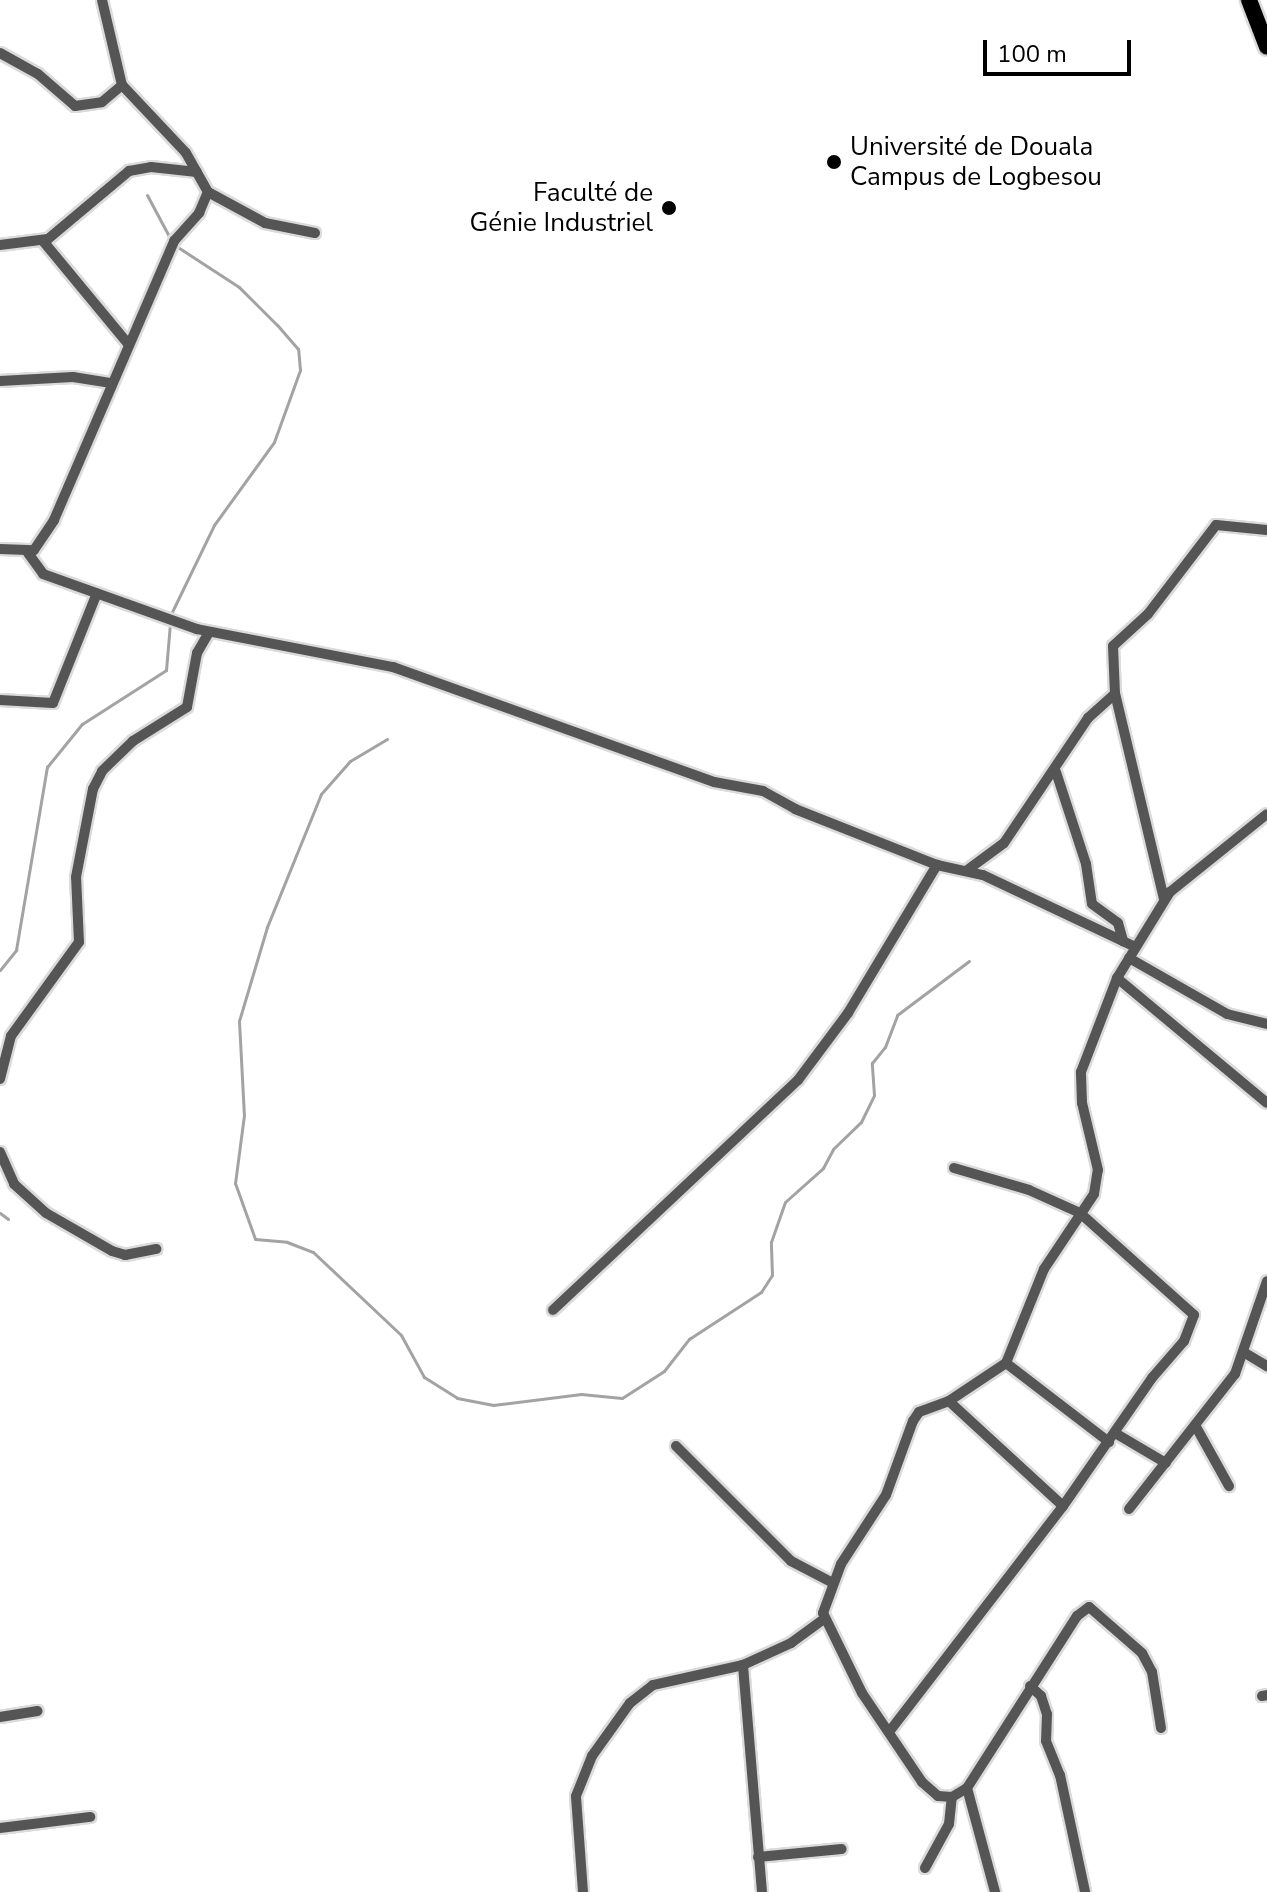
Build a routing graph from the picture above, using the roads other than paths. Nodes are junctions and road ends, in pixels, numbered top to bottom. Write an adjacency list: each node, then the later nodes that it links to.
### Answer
1 (102, 0): 5 (street)
2 (1249, 0): 3 (main road)
3 (1267, 47)
4 (0, 53): 5 (street)
5 (122, 85): 6 (street)
6 (197, 172): 7 (street); 9 (street)
7 (208, 192): 8 (street); 11 (street)
8 (315, 233)
9 (43, 241): 10 (street); 11 (street)
10 (0, 245)
11 (129, 345): 13 (street)
12 (0, 381): 13 (street)
13 (112, 383): 16 (street)
14 (1267, 530): 19 (street)
15 (0, 549): 16 (street)
16 (28, 553): 17 (street)
17 (97, 593): 18 (street); 20 (street)
18 (209, 632): 23 (street); 31 (street)
19 (1115, 694): 21 (street); 25 (street)
20 (0, 700)
21 (1056, 772): 24 (street); 26 (street)
22 (1267, 814): 25 (street)
23 (937, 865): 24 (street); 38 (street)
24 (966, 871): 26 (street)
25 (1164, 899): 27 (street)
26 (1123, 941): 27 (street)
27 (1135, 947): 28 (street)
28 (1129, 958): 29 (street); 30 (street)
29 (1117, 978): 32 (street); 35 (street)
30 (1267, 1024)
31 (0, 1079)
32 (1267, 1103)
33 (0, 1152): 36 (street)
34 (954, 1168): 35 (street)
35 (1080, 1213): 40 (street); 44 (street)
36 (156, 1249)
37 (1267, 1281): 39 (street)
38 (553, 1310)
39 (1245, 1353): 41 (street); 43 (street)
40 (1006, 1363): 42 (street); 44 (street)
41 (1267, 1366)
42 (949, 1401): 48 (street); 50 (street)
43 (1195, 1425): 46 (street); 47 (street)
44 (1112, 1438): 46 (street); 48 (street)
45 (676, 1446): 50 (street)
46 (1166, 1463): 49 (street)
47 (1229, 1486)
48 (1063, 1506): 57 (street)
49 (1129, 1509)
50 (831, 1582): 51 (street)
51 (823, 1620): 52 (street); 57 (street)
52 (743, 1665): 63 (street); 65 (street)
53 (1030, 1686): 56 (street); 58 (street); 68 (street)
54 (38, 1711): 55 (street)
55 (0, 1717)
56 (1161, 1728)
57 (889, 1732): 59 (street)
58 (967, 1788): 59 (street); 67 (street)
59 (952, 1797): 64 (street)
60 (90, 1817): 61 (street)
61 (0, 1828)
62 (842, 1849): 63 (street)
63 (758, 1857): 66 (street)
64 (925, 1868)
65 (583, 1892)
66 (762, 1892)
67 (995, 1892)
68 (1085, 1892)

